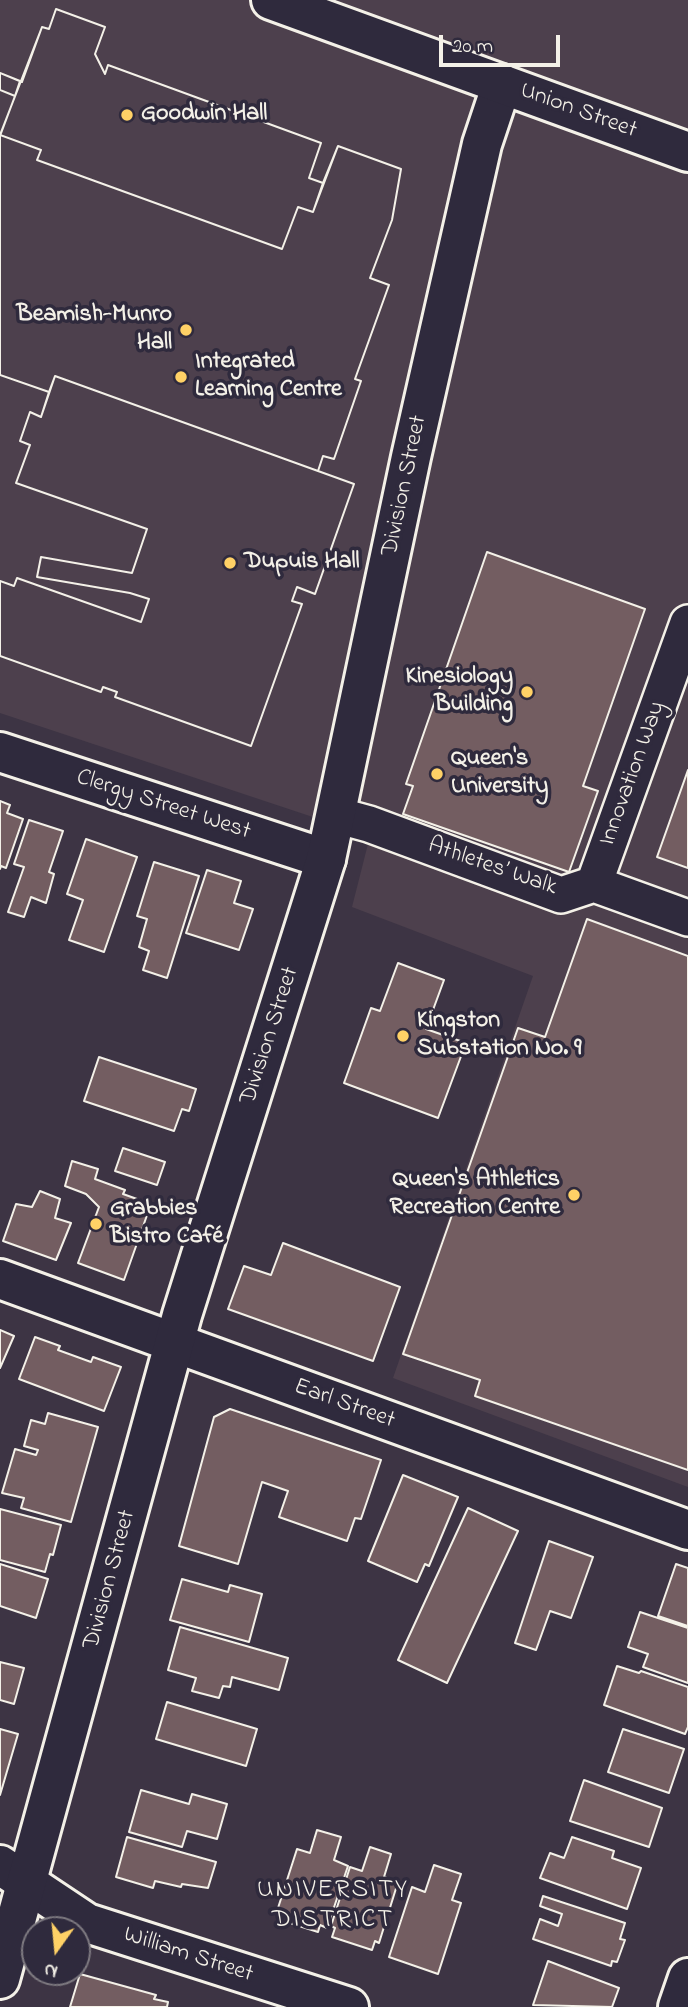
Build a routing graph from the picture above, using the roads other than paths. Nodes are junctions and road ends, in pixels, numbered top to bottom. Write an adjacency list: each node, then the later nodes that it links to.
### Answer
1 (271, 0): 2 (street, Union Street)
2 (502, 84): 3 (street, Union Street); 6 (street, Division Street)
3 (688, 152)
4 (688, 623): 8 (street, Innovation Way)
5 (0, 752): 7 (street, Clergy Street West)
6 (336, 815): 7 (street, Division Street); 8 (street, Athletes’ Walk)
7 (327, 859): 11 (street, Division Street)
8 (594, 884): 9 (street, Athletes’ Walk)
9 (688, 918)
10 (0, 1279): 11 (street, Earl Street)
11 (175, 1343): 12 (street, Earl Street); 13 (street, Division Street)
12 (688, 1530)
13 (14, 1874): 15 (street, Division Street); 16 (street, William Street)
14 (688, 1978): 17 (street)
15 (0, 1979)
16 (349, 2007)
17 (678, 2007)

